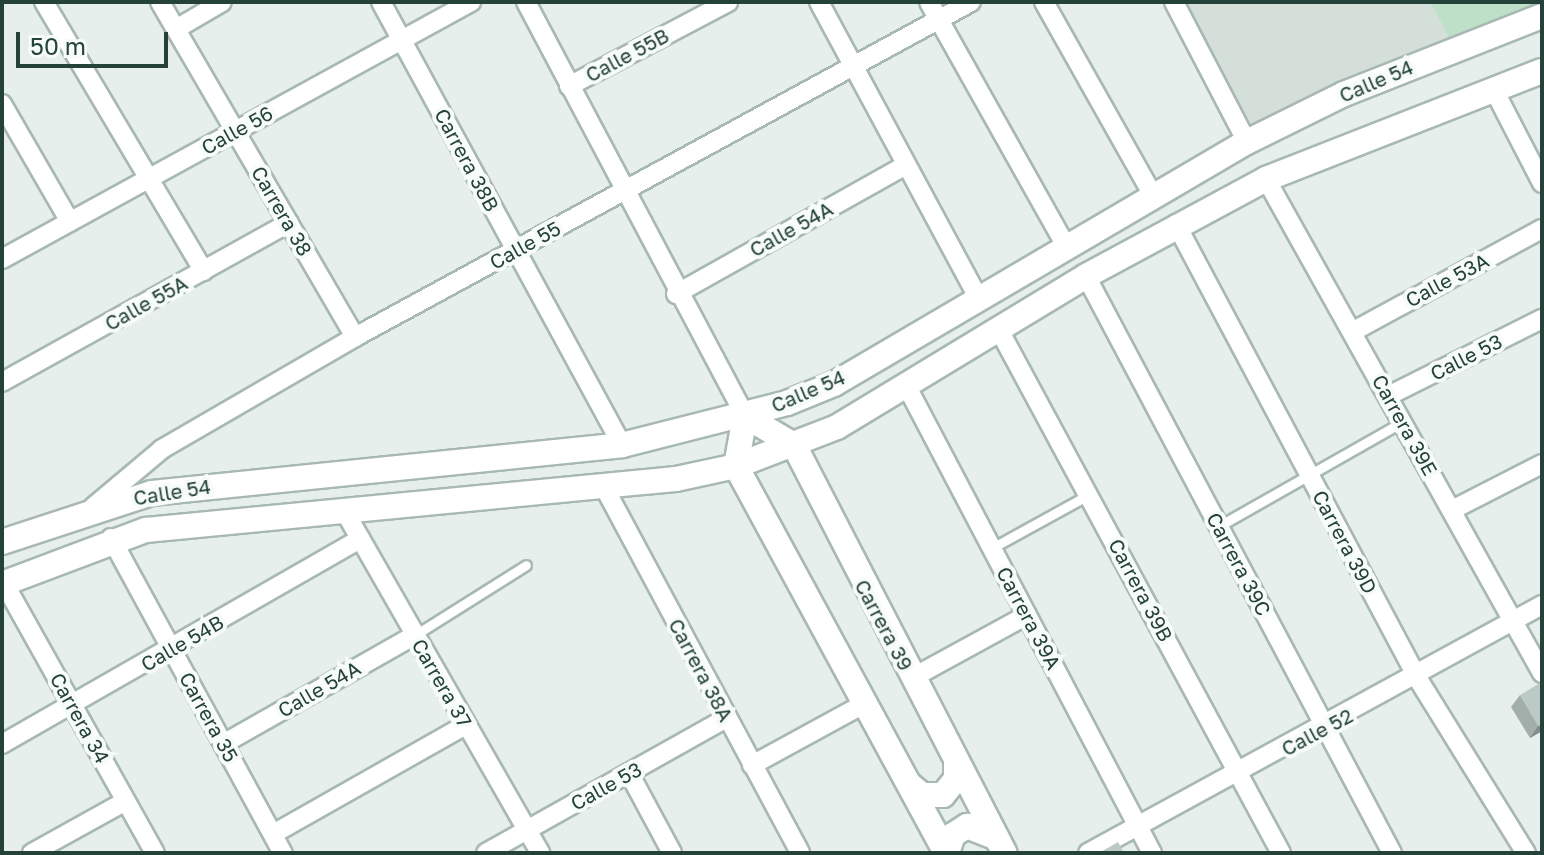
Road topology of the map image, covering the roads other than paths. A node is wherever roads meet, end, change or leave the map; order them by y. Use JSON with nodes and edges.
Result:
{"nodes":[{"id":1,"x":44,"y":2,"type":"edge"},
{"id":2,"x":160,"y":2,"type":"edge"},
{"id":3,"x":222,"y":2,"type":"edge"},
{"id":4,"x":381,"y":2,"type":"edge"},
{"id":5,"x":471,"y":2,"type":"edge"},
{"id":6,"x":526,"y":2,"type":"edge"},
{"id":7,"x":728,"y":2,"type":"edge"},
{"id":8,"x":819,"y":2,"type":"edge"},
{"id":9,"x":929,"y":2,"type":"edge"},
{"id":10,"x":971,"y":2,"type":"edge"},
{"id":11,"x":1044,"y":2,"type":"edge"},
{"id":12,"x":1174,"y":2,"type":"edge"},
{"id":13,"x":1542,"y":16,"type":"edge"},
{"id":14,"x":939,"y":19,"type":"junction"},
{"id":15,"x":176,"y":29,"type":"junction"},
{"id":16,"x":402,"y":40,"type":"junction"},
{"id":17,"x":853,"y":66,"type":"junction"},
{"id":18,"x":1542,"y":71,"type":"edge"},
{"id":19,"x":569,"y":86,"type":"junction"},
{"id":20,"x":1493,"y":88,"type":"junction"},
{"id":21,"x":2,"y":104,"type":"edge"},
{"id":22,"x":236,"y":131,"type":"junction"},
{"id":23,"x":10,"y":138,"type":"edge"},
{"id":24,"x":1247,"y":142,"type":"junction"},
{"id":25,"x":906,"y":165,"type":"junction"},
{"id":26,"x":147,"y":179,"type":"junction"},
{"id":27,"x":1266,"y":179,"type":"junction"},
{"id":28,"x":1542,"y":183,"type":"edge"},
{"id":29,"x":623,"y":191,"type":"junction"},
{"id":30,"x":1154,"y":197,"type":"junction"},
{"id":31,"x":70,"y":222,"type":"junction"},
{"id":32,"x":289,"y":223,"type":"junction"},
{"id":33,"x":1176,"y":224,"type":"junction"},
{"id":34,"x":1542,"y":229,"type":"edge"},
{"id":35,"x":1067,"y":248,"type":"junction"},
{"id":36,"x":516,"y":250,"type":"junction"},
{"id":37,"x":2,"y":259,"type":"edge"},
{"id":38,"x":204,"y":271,"type":"junction"},
{"id":39,"x":1086,"y":276,"type":"junction"},
{"id":40,"x":676,"y":294,"type":"junction"},
{"id":41,"x":979,"y":299,"type":"junction"},
{"id":42,"x":1542,"y":319,"type":"edge"},
{"id":43,"x":998,"y":328,"type":"junction"},
{"id":44,"x":1352,"y":332,"type":"junction"},
{"id":45,"x":355,"y":337,"type":"junction"},
{"id":46,"x":2,"y":382,"type":"edge"},
{"id":47,"x":905,"y":383,"type":"junction"},
{"id":48,"x":1390,"y":395,"type":"junction"},
{"id":49,"x":745,"y":416,"type":"junction"},
{"id":50,"x":1402,"y":422,"type":"junction"},
{"id":51,"x":837,"y":427,"type":"junction"},
{"id":52,"x":622,"y":445,"type":"junction"},
{"id":53,"x":794,"y":445,"type":"junction"},
{"id":54,"x":1542,"y":464,"type":"edge"},
{"id":55,"x":736,"y":466,"type":"junction"},
{"id":56,"x":1310,"y":476,"type":"junction"},
{"id":57,"x":676,"y":479,"type":"junction"},
{"id":58,"x":603,"y":485,"type":"junction"},
{"id":59,"x":1090,"y":494,"type":"junction"},
{"id":60,"x":818,"y":498,"type":"junction"},
{"id":61,"x":93,"y":507,"type":"junction"},
{"id":62,"x":1452,"y":510,"type":"junction"},
{"id":63,"x":761,"y":511,"type":"junction"},
{"id":64,"x":345,"y":512,"type":"junction"},
{"id":65,"x":1219,"y":526,"type":"junction"},
{"id":66,"x":111,"y":538,"type":"junction"},
{"id":67,"x":360,"y":539,"type":"junction"},
{"id":68,"x":2,"y":542,"type":"edge"},
{"id":69,"x":992,"y":548,"type":"junction"},
{"id":70,"x":526,"y":565,"type":"dead end"},
{"id":71,"x":3,"y":584,"type":"edge"},
{"id":72,"x":1542,"y":605,"type":"edge"},
{"id":73,"x":1027,"y":615,"type":"junction"},
{"id":74,"x":1512,"y":621,"type":"junction"},
{"id":75,"x":415,"y":635,"type":"junction"},
{"id":76,"x":172,"y":650,"type":"junction"},
{"id":77,"x":1542,"y":673,"type":"edge"},
{"id":78,"x":912,"y":678,"type":"junction"},
{"id":79,"x":1418,"y":679,"type":"junction"},
{"id":80,"x":864,"y":704,"type":"junction"},
{"id":81,"x":73,"y":705,"type":"junction"},
{"id":82,"x":727,"y":718,"type":"junction"},
{"id":83,"x":466,"y":725,"type":"junction"},
{"id":84,"x":1326,"y":727,"type":"junction"},
{"id":85,"x":2,"y":744,"type":"edge"},
{"id":86,"x":223,"y":744,"type":"junction"},
{"id":87,"x":956,"y":763,"type":"junction"},
{"id":88,"x":752,"y":765,"type":"junction"},
{"id":89,"x":629,"y":773,"type":"junction"},
{"id":90,"x":1239,"y":773,"type":"junction"},
{"id":91,"x":910,"y":785,"type":"junction"},
{"id":92,"x":126,"y":801,"type":"junction"},
{"id":93,"x":1138,"y":826,"type":"junction"},
{"id":94,"x":526,"y":830,"type":"junction"},
{"id":95,"x":273,"y":834,"type":"junction"},
{"id":96,"x":1001,"y":846,"type":"edge"},
{"id":97,"x":32,"y":853,"type":"edge"},
{"id":98,"x":155,"y":853,"type":"edge"},
{"id":99,"x":283,"y":853,"type":"edge"},
{"id":100,"x":486,"y":853,"type":"edge"},
{"id":101,"x":540,"y":853,"type":"edge"},
{"id":102,"x":672,"y":853,"type":"edge"},
{"id":103,"x":800,"y":853,"type":"edge"},
{"id":104,"x":946,"y":853,"type":"edge"},
{"id":105,"x":1088,"y":853,"type":"edge"},
{"id":106,"x":1152,"y":853,"type":"edge"},
{"id":107,"x":1281,"y":853,"type":"edge"},
{"id":108,"x":1392,"y":853,"type":"edge"},
{"id":109,"x":1526,"y":853,"type":"edge"}],
"edges":[{"from":1,"to":26,"type":"street"},
{"from":2,"to":15,"type":"street","name":"Carrera 38"},
{"from":3,"to":15,"type":"street"},
{"from":4,"to":16,"type":"street","name":"Carrera 38B"},
{"from":5,"to":16,"type":"street","name":"Calle 56"},
{"from":6,"to":19,"type":"street"},
{"from":7,"to":19,"type":"street","name":"Calle 55B"},
{"from":8,"to":17,"type":"street"},
{"from":9,"to":14,"type":"street"},
{"from":10,"to":14,"type":"street","name":"Calle 55"},
{"from":11,"to":30,"type":"street"},
{"from":12,"to":24,"type":"street"},
{"from":13,"to":24,"type":"main road","name":"Calle 54"},
{"from":14,"to":17,"type":"street","name":"Calle 55"},
{"from":14,"to":35,"type":"street"},
{"from":15,"to":22,"type":"street","name":"Carrera 38"},
{"from":16,"to":22,"type":"street","name":"Calle 56"},
{"from":16,"to":36,"type":"street","name":"Carrera 38B"},
{"from":17,"to":25,"type":"street"},
{"from":17,"to":29,"type":"street","name":"Calle 55"},
{"from":18,"to":20,"type":"main road","name":"Calle 54"},
{"from":19,"to":29,"type":"street"},
{"from":20,"to":27,"type":"main road","name":"Calle 54"},
{"from":20,"to":28,"type":"street"},
{"from":21,"to":23,"type":"street"},
{"from":22,"to":26,"type":"street","name":"Calle 56"},
{"from":22,"to":32,"type":"street","name":"Carrera 38"},
{"from":23,"to":31,"type":"street"},
{"from":24,"to":30,"type":"main road","name":"Calle 54"},
{"from":25,"to":40,"type":"street","name":"Calle 54A"},
{"from":25,"to":41,"type":"street"},
{"from":26,"to":31,"type":"street","name":"Calle 56"},
{"from":26,"to":38,"type":"street"},
{"from":27,"to":33,"type":"main road","name":"Calle 54"},
{"from":27,"to":44,"type":"street","name":"Carrera 39E"},
{"from":29,"to":36,"type":"street","name":"Calle 55"},
{"from":29,"to":40,"type":"street"},
{"from":30,"to":35,"type":"main road","name":"Calle 54"},
{"from":31,"to":37,"type":"street","name":"Calle 56"},
{"from":32,"to":38,"type":"street","name":"Calle 55A"},
{"from":32,"to":45,"type":"street","name":"Carrera 38"},
{"from":33,"to":39,"type":"main road","name":"Calle 54"},
{"from":33,"to":56,"type":"street","name":"Carrera 39D"},
{"from":34,"to":44,"type":"street","name":"Calle 53A"},
{"from":35,"to":41,"type":"main road","name":"Calle 54"},
{"from":36,"to":45,"type":"street","name":"Calle 55"},
{"from":36,"to":52,"type":"street","name":"Carrera 38B"},
{"from":38,"to":46,"type":"street","name":"Calle 55A"},
{"from":39,"to":43,"type":"main road","name":"Calle 54"},
{"from":39,"to":65,"type":"street","name":"Carrera 39C"},
{"from":40,"to":49,"type":"street"},
{"from":41,"to":49,"type":"main road","name":"Calle 54"},
{"from":42,"to":48,"type":"street","name":"Calle 53"},
{"from":43,"to":47,"type":"main road","name":"Calle 54"},
{"from":43,"to":59,"type":"street","name":"Carrera 39B"},
{"from":44,"to":48,"type":"street","name":"Carrera 39E"},
{"from":45,"to":61,"type":"street","name":"Calle 55"},
{"from":47,"to":51,"type":"main road","name":"Calle 54"},
{"from":47,"to":69,"type":"street","name":"Carrera 39A"},
{"from":48,"to":50,"type":"street","name":"Carrera 39E"},
{"from":49,"to":52,"type":"main road","name":"Calle 54"},
{"from":49,"to":53,"type":"main road"},
{"from":49,"to":55,"type":"main road"},
{"from":50,"to":56,"type":"lane"},
{"from":50,"to":62,"type":"street","name":"Carrera 39E"},
{"from":51,"to":53,"type":"main road","name":"Calle 54"},
{"from":51,"to":60,"type":"main road"},
{"from":52,"to":61,"type":"main road","name":"Calle 54"},
{"from":53,"to":55,"type":"main road","name":"Calle 54"},
{"from":53,"to":60,"type":"main road","name":"Carrera 39"},
{"from":54,"to":62,"type":"street"},
{"from":55,"to":57,"type":"main road","name":"Calle 54"},
{"from":55,"to":63,"type":"main road"},
{"from":56,"to":65,"type":"lane"},
{"from":56,"to":79,"type":"street","name":"Carrera 39D"},
{"from":57,"to":58,"type":"main road","name":"Calle 54"},
{"from":57,"to":63,"type":"main road"},
{"from":58,"to":64,"type":"main road","name":"Calle 54"},
{"from":58,"to":82,"type":"street","name":"Carrera 38A"},
{"from":59,"to":69,"type":"lane"},
{"from":59,"to":90,"type":"street","name":"Carrera 39B"},
{"from":60,"to":78,"type":"main road","name":"Carrera 39"},
{"from":61,"to":68,"type":"main road","name":"Calle 54"},
{"from":62,"to":74,"type":"street","name":"Carrera 39E"},
{"from":63,"to":80,"type":"main road"},
{"from":64,"to":66,"type":"main road","name":"Calle 54"},
{"from":64,"to":67,"type":"street","name":"Carrera 37"},
{"from":65,"to":84,"type":"street","name":"Carrera 39C"},
{"from":66,"to":71,"type":"main road","name":"Calle 54"},
{"from":66,"to":76,"type":"street","name":"Carrera 35"},
{"from":67,"to":75,"type":"street","name":"Carrera 37"},
{"from":67,"to":76,"type":"street","name":"Calle 54B"},
{"from":69,"to":73,"type":"street","name":"Carrera 39A"},
{"from":70,"to":75,"type":"lane"},
{"from":71,"to":81,"type":"street","name":"Carrera 34"},
{"from":72,"to":74,"type":"street","name":"Calle 52"},
{"from":73,"to":78,"type":"street"},
{"from":73,"to":93,"type":"street","name":"Carrera 39A"},
{"from":74,"to":77,"type":"street","name":"Carrera 39E"},
{"from":74,"to":79,"type":"street","name":"Calle 52"},
{"from":75,"to":83,"type":"street","name":"Carrera 37"},
{"from":75,"to":86,"type":"street","name":"Calle 54A"},
{"from":76,"to":81,"type":"street","name":"Calle 54B"},
{"from":76,"to":86,"type":"street","name":"Carrera 35"},
{"from":78,"to":87,"type":"main road","name":"Carrera 39"},
{"from":79,"to":84,"type":"street","name":"Calle 52"},
{"from":79,"to":109,"type":"street","name":"Carrera 39D"},
{"from":80,"to":88,"type":"street"},
{"from":80,"to":91,"type":"main road"},
{"from":81,"to":85,"type":"street","name":"Calle 54B"},
{"from":81,"to":92,"type":"street","name":"Carrera 34"},
{"from":82,"to":88,"type":"street","name":"Carrera 38A"},
{"from":82,"to":89,"type":"street","name":"Calle 53"},
{"from":83,"to":94,"type":"street","name":"Carrera 37"},
{"from":83,"to":95,"type":"street"},
{"from":84,"to":90,"type":"street","name":"Calle 52"},
{"from":84,"to":108,"type":"street","name":"Carrera 39C"},
{"from":86,"to":95,"type":"street","name":"Carrera 35"},
{"from":87,"to":91,"type":"main road"},
{"from":87,"to":96,"type":"main road","name":"Carrera 39"},
{"from":88,"to":103,"type":"street","name":"Carrera 38A"},
{"from":89,"to":94,"type":"street","name":"Calle 53"},
{"from":89,"to":102,"type":"street"},
{"from":90,"to":93,"type":"street","name":"Calle 52"},
{"from":90,"to":107,"type":"street","name":"Carrera 39B"},
{"from":91,"to":104,"type":"main road"},
{"from":92,"to":97,"type":"street"},
{"from":92,"to":98,"type":"street","name":"Carrera 34"},
{"from":93,"to":105,"type":"street","name":"Calle 52"},
{"from":93,"to":106,"type":"street","name":"Carrera 39A"},
{"from":94,"to":100,"type":"street","name":"Calle 53"},
{"from":94,"to":101,"type":"street","name":"Carrera 37"},
{"from":95,"to":99,"type":"street","name":"Carrera 35"},
{"from":96,"to":104,"type":"main road"}]}
